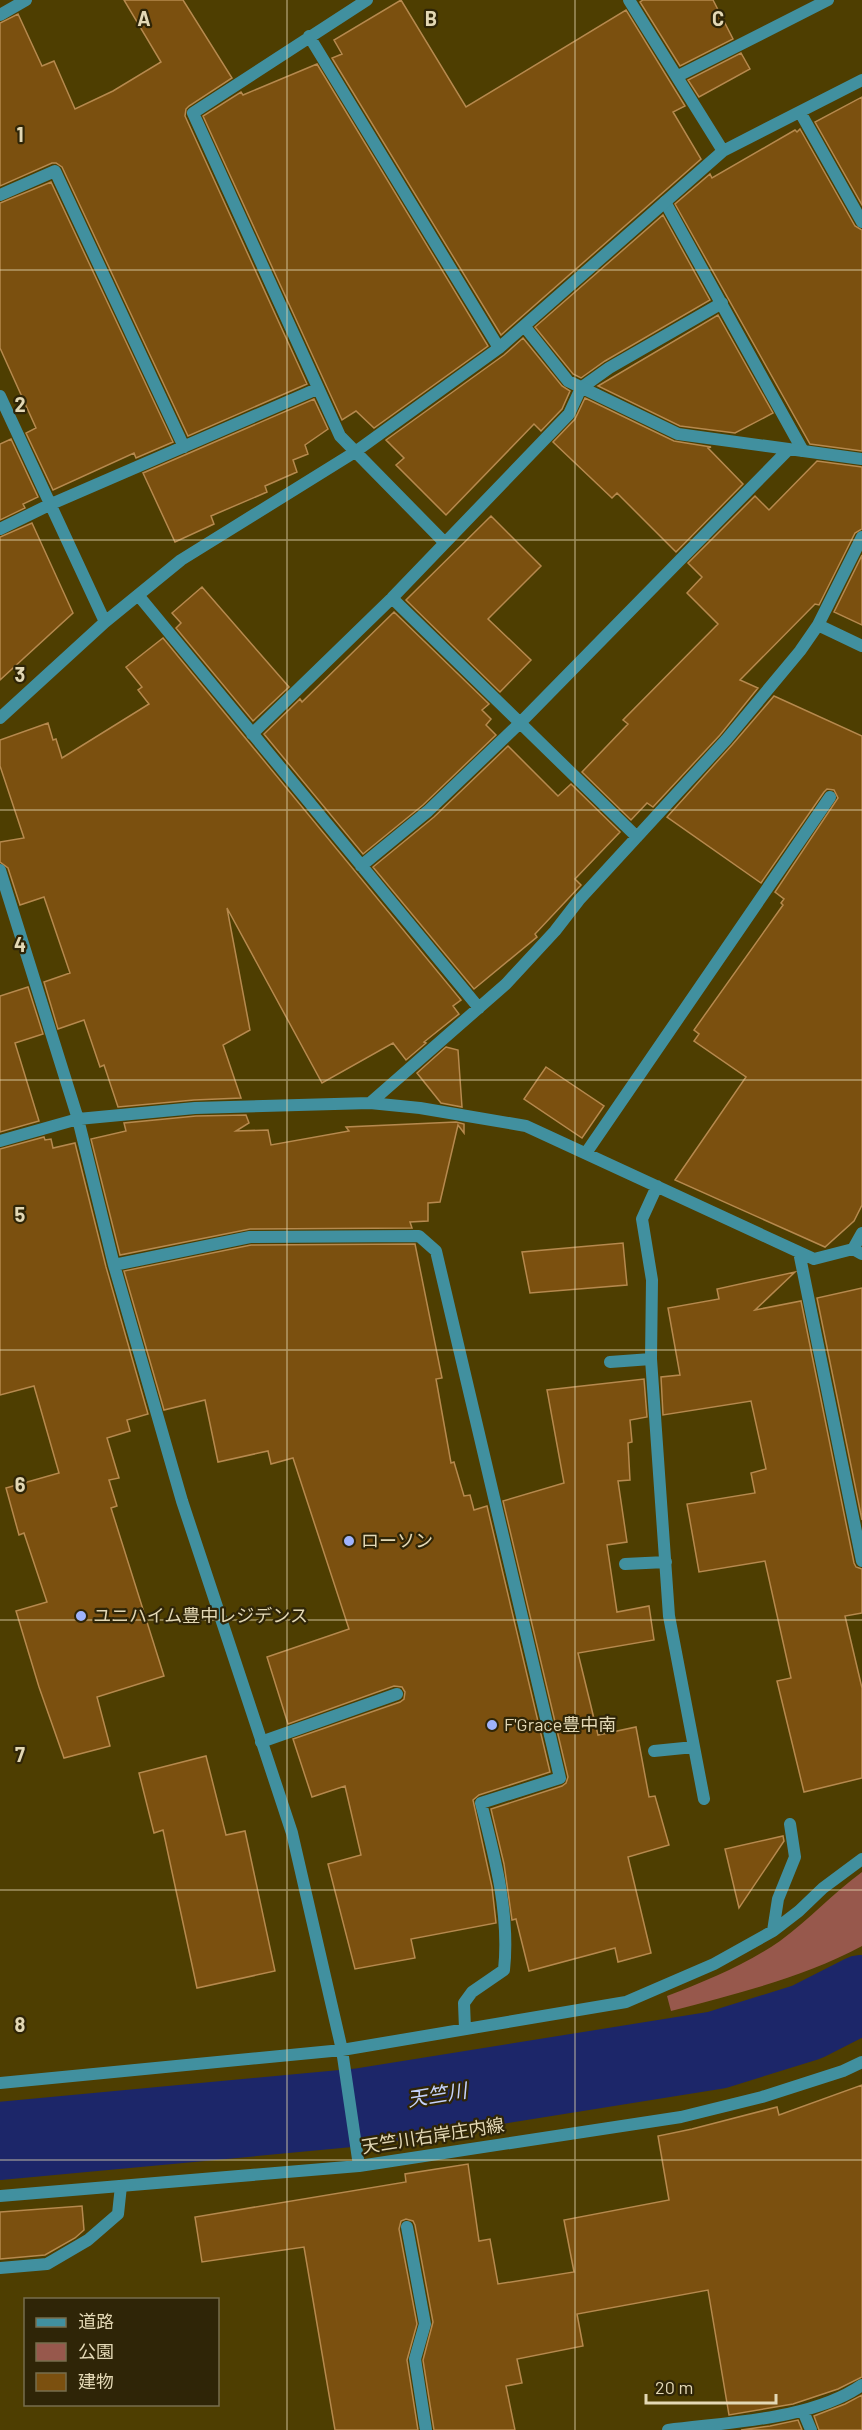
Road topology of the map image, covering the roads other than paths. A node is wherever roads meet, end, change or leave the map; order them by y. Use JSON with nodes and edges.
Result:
{"nodes":[{"id":1,"x":26,"y":0,"type":"edge"},
{"id":2,"x":367,"y":0,"type":"edge"},
{"id":3,"x":629,"y":0,"type":"edge"},
{"id":4,"x":828,"y":0,"type":"edge"},
{"id":5,"x":807,"y":5,"type":"edge"},
{"id":6,"x":0,"y":15,"type":"edge"},
{"id":7,"x":309,"y":36,"type":"junction"},
{"id":8,"x":678,"y":76,"type":"junction"},
{"id":9,"x":862,"y":80,"type":"edge"},
{"id":10,"x":800,"y":112,"type":"junction"},
{"id":11,"x":723,"y":151,"type":"junction"},
{"id":12,"x":0,"y":195,"type":"edge"},
{"id":13,"x":665,"y":202,"type":"junction"},
{"id":14,"x":862,"y":222,"type":"edge"},
{"id":15,"x":722,"y":303,"type":"junction"},
{"id":16,"x":525,"y":327,"type":"junction"},
{"id":17,"x":499,"y":348,"type":"junction"},
{"id":18,"x":581,"y":388,"type":"junction"},
{"id":19,"x":317,"y":390,"type":"junction"},
{"id":20,"x":0,"y":396,"type":"edge"},
{"id":21,"x":184,"y":447,"type":"junction"},
{"id":22,"x":789,"y":449,"type":"junction"},
{"id":23,"x":803,"y":451,"type":"junction"},
{"id":24,"x":355,"y":452,"type":"junction"},
{"id":25,"x":862,"y":459,"type":"edge"},
{"id":26,"x":50,"y":505,"type":"junction"},
{"id":27,"x":0,"y":529,"type":"edge"},
{"id":28,"x":862,"y":537,"type":"edge"},
{"id":29,"x":445,"y":543,"type":"junction"},
{"id":30,"x":138,"y":596,"type":"junction"},
{"id":31,"x":392,"y":598,"type":"junction"},
{"id":32,"x":105,"y":621,"type":"junction"},
{"id":33,"x":818,"y":625,"type":"junction"},
{"id":34,"x":862,"y":646,"type":"edge"},
{"id":35,"x":0,"y":718,"type":"edge"},
{"id":36,"x":521,"y":722,"type":"junction"},
{"id":37,"x":252,"y":734,"type":"junction"},
{"id":38,"x":830,"y":797,"type":"dead end"},
{"id":39,"x":637,"y":837,"type":"junction"},
{"id":40,"x":361,"y":866,"type":"junction"},
{"id":41,"x":0,"y":870,"type":"edge"},
{"id":42,"x":479,"y":1008,"type":"junction"},
{"id":43,"x":370,"y":1103,"type":"junction"},
{"id":44,"x":78,"y":1119,"type":"junction"},
{"id":45,"x":0,"y":1142,"type":"edge"},
{"id":46,"x":586,"y":1153,"type":"junction"},
{"id":47,"x":657,"y":1186,"type":"junction"},
{"id":48,"x":862,"y":1233,"type":"edge"},
{"id":49,"x":857,"y":1251,"type":"edge"},
{"id":50,"x":799,"y":1252,"type":"junction"},
{"id":51,"x":114,"y":1264,"type":"junction"},
{"id":52,"x":651,"y":1359,"type":"junction"},
{"id":53,"x":610,"y":1362,"type":"dead end"},
{"id":54,"x":862,"y":1561,"type":"edge"},
{"id":55,"x":666,"y":1562,"type":"junction"},
{"id":56,"x":626,"y":1564,"type":"dead end"},
{"id":57,"x":397,"y":1695,"type":"dead end"},
{"id":58,"x":261,"y":1742,"type":"junction"},
{"id":59,"x":694,"y":1746,"type":"junction"},
{"id":60,"x":654,"y":1752,"type":"dead end"},
{"id":61,"x":704,"y":1799,"type":"dead end"},
{"id":62,"x":790,"y":1824,"type":"dead end"},
{"id":63,"x":862,"y":1859,"type":"edge"},
{"id":64,"x":774,"y":1931,"type":"junction"},
{"id":65,"x":465,"y":2029,"type":"junction"},
{"id":66,"x":342,"y":2050,"type":"junction"},
{"id":67,"x":862,"y":2062,"type":"edge"},
{"id":68,"x":0,"y":2083,"type":"edge"},
{"id":69,"x":359,"y":2166,"type":"junction"},
{"id":70,"x":122,"y":2186,"type":"junction"},
{"id":71,"x":0,"y":2196,"type":"edge"},
{"id":72,"x":407,"y":2226,"type":"dead end"},
{"id":73,"x":0,"y":2268,"type":"edge"},
{"id":74,"x":862,"y":2385,"type":"edge"},
{"id":75,"x":803,"y":2411,"type":"junction"},
{"id":76,"x":426,"y":2430,"type":"edge"},
{"id":77,"x":668,"y":2430,"type":"edge"},
{"id":78,"x":811,"y":2430,"type":"edge"}],
"edges":[{"from":1,"to":6,"type":"street"},
{"from":2,"to":7,"type":"street"},
{"from":3,"to":8,"type":"street"},
{"from":4,"to":5,"type":"street"},
{"from":5,"to":8,"type":"street"},
{"from":7,"to":17,"type":"street"},
{"from":7,"to":19,"type":"street"},
{"from":8,"to":11,"type":"street"},
{"from":9,"to":10,"type":"street"},
{"from":10,"to":11,"type":"street"},
{"from":10,"to":14,"type":"street"},
{"from":11,"to":13,"type":"street"},
{"from":12,"to":21,"type":"street"},
{"from":13,"to":15,"type":"street"},
{"from":13,"to":16,"type":"street"},
{"from":15,"to":18,"type":"street"},
{"from":15,"to":23,"type":"street"},
{"from":16,"to":17,"type":"street"},
{"from":16,"to":18,"type":"street"},
{"from":17,"to":24,"type":"street"},
{"from":18,"to":22,"type":"street"},
{"from":18,"to":29,"type":"street"},
{"from":19,"to":21,"type":"street"},
{"from":19,"to":24,"type":"street"},
{"from":20,"to":26,"type":"street"},
{"from":21,"to":26,"type":"street"},
{"from":22,"to":23,"type":"street"},
{"from":22,"to":36,"type":"street"},
{"from":23,"to":25,"type":"street"},
{"from":24,"to":29,"type":"street"},
{"from":24,"to":30,"type":"street"},
{"from":26,"to":27,"type":"street"},
{"from":26,"to":32,"type":"street"},
{"from":28,"to":33,"type":"street"},
{"from":29,"to":31,"type":"street"},
{"from":30,"to":32,"type":"street"},
{"from":30,"to":37,"type":"street"},
{"from":31,"to":36,"type":"street"},
{"from":31,"to":37,"type":"street"},
{"from":32,"to":35,"type":"street"},
{"from":33,"to":34,"type":"street"},
{"from":33,"to":39,"type":"street"},
{"from":36,"to":39,"type":"street"},
{"from":36,"to":40,"type":"street"},
{"from":37,"to":40,"type":"street"},
{"from":38,"to":46,"type":"street"},
{"from":39,"to":42,"type":"street"},
{"from":40,"to":42,"type":"street"},
{"from":41,"to":44,"type":"street"},
{"from":42,"to":43,"type":"street"},
{"from":43,"to":44,"type":"street"},
{"from":43,"to":46,"type":"street"},
{"from":44,"to":45,"type":"street"},
{"from":44,"to":51,"type":"street"},
{"from":46,"to":47,"type":"street"},
{"from":47,"to":50,"type":"street"},
{"from":47,"to":52,"type":"street"},
{"from":48,"to":49,"type":"street"},
{"from":49,"to":50,"type":"street"},
{"from":50,"to":54,"type":"street"},
{"from":51,"to":58,"type":"street"},
{"from":51,"to":65,"type":"street"},
{"from":52,"to":53,"type":"street"},
{"from":52,"to":55,"type":"street"},
{"from":55,"to":56,"type":"street"},
{"from":55,"to":59,"type":"street"},
{"from":57,"to":58,"type":"street"},
{"from":58,"to":66,"type":"street"},
{"from":59,"to":60,"type":"street"},
{"from":59,"to":61,"type":"street"},
{"from":62,"to":64,"type":"street"},
{"from":63,"to":64,"type":"street"},
{"from":64,"to":65,"type":"street"},
{"from":65,"to":66,"type":"street"},
{"from":66,"to":68,"type":"street"},
{"from":66,"to":69,"type":"street"},
{"from":67,"to":69,"type":"street","name":"天竺川右岸庄内線"},
{"from":69,"to":70,"type":"street","name":"天竺川右岸庄内線"},
{"from":70,"to":71,"type":"street","name":"天竺川右岸庄内線"},
{"from":70,"to":73,"type":"street"},
{"from":72,"to":76,"type":"street"},
{"from":74,"to":75,"type":"street"},
{"from":75,"to":77,"type":"street"},
{"from":75,"to":78,"type":"street"}]}
